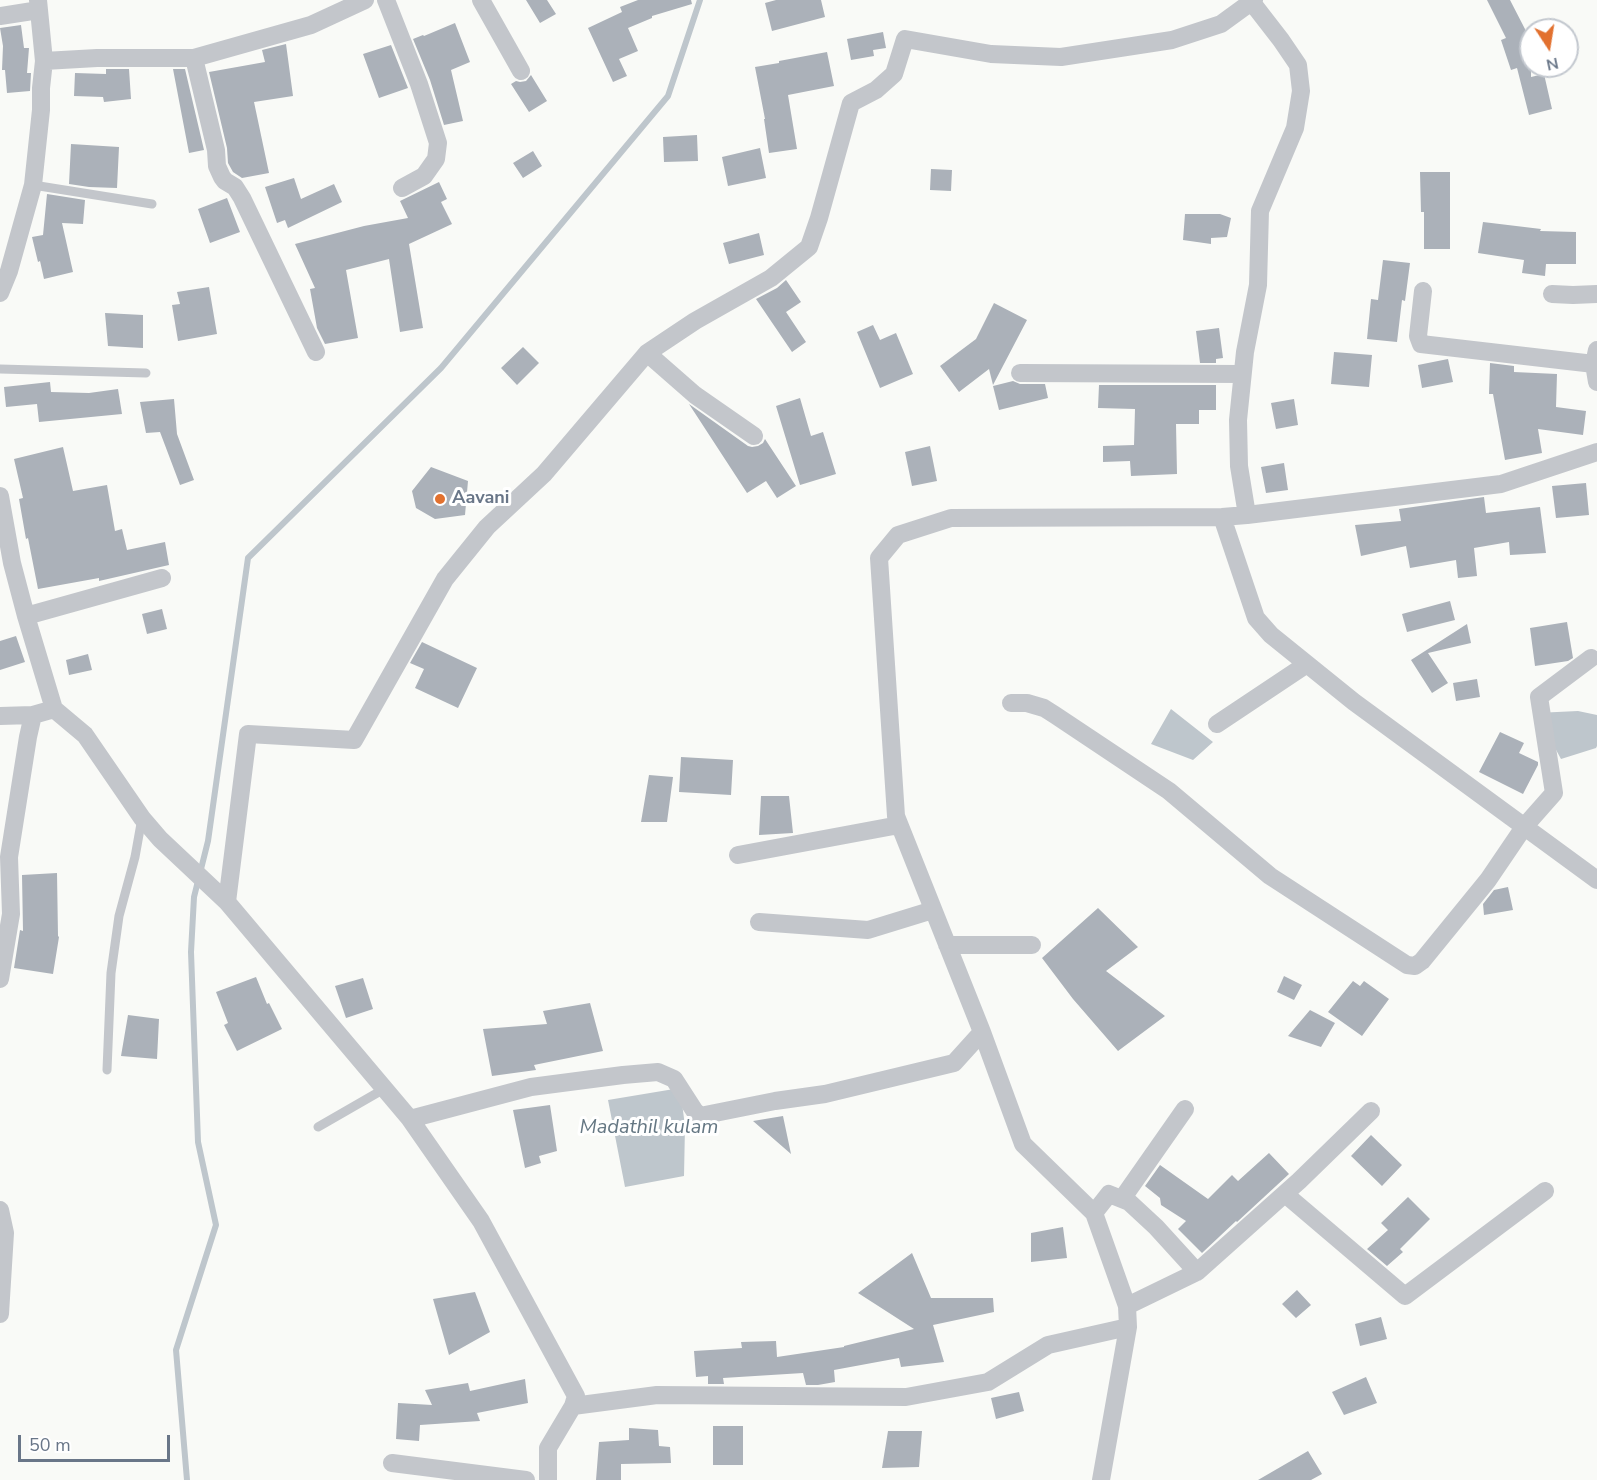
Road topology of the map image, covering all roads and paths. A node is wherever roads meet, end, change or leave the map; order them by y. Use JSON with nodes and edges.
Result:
{"nodes":[{"id":1,"x":365,"y":0,"type":"edge"},
{"id":2,"x":386,"y":0,"type":"edge"},
{"id":3,"x":481,"y":0,"type":"edge"},
{"id":4,"x":1251,"y":1,"type":"edge"},
{"id":5,"x":39,"y":5,"type":"edge"},
{"id":6,"x":0,"y":16,"type":"edge"},
{"id":7,"x":194,"y":58,"type":"junction"},
{"id":8,"x":44,"y":61,"type":"junction"},
{"id":9,"x":521,"y":71,"type":"dead end"},
{"id":10,"x":33,"y":185,"type":"junction"},
{"id":11,"x":402,"y":188,"type":"dead end"},
{"id":12,"x":152,"y":204,"type":"dead end"},
{"id":13,"x":1423,"y":291,"type":"dead end"},
{"id":14,"x":0,"y":293,"type":"edge"},
{"id":15,"x":1552,"y":294,"type":"dead end"},
{"id":16,"x":1597,"y":294,"type":"edge"},
{"id":17,"x":316,"y":352,"type":"dead end"},
{"id":18,"x":647,"y":353,"type":"junction"},
{"id":19,"x":1596,"y":365,"type":"edge"},
{"id":20,"x":0,"y":369,"type":"edge"},
{"id":21,"x":146,"y":373,"type":"dead end"},
{"id":22,"x":1020,"y":373,"type":"dead end"},
{"id":23,"x":1242,"y":374,"type":"junction"},
{"id":24,"x":754,"y":436,"type":"dead end"},
{"id":25,"x":1597,"y":452,"type":"edge"},
{"id":26,"x":0,"y":496,"type":"edge"},
{"id":27,"x":1247,"y":515,"type":"junction"},
{"id":28,"x":1222,"y":517,"type":"junction"},
{"id":29,"x":162,"y":578,"type":"dead end"},
{"id":30,"x":26,"y":615,"type":"junction"},
{"id":31,"x":1591,"y":658,"type":"dead end"},
{"id":32,"x":1306,"y":664,"type":"junction"},
{"id":33,"x":1028,"y":704,"type":"dead end"},
{"id":34,"x":54,"y":709,"type":"junction"},
{"id":35,"x":33,"y":715,"type":"junction"},
{"id":36,"x":0,"y":716,"type":"edge"},
{"id":37,"x":1217,"y":724,"type":"dead end"},
{"id":38,"x":142,"y":818,"type":"junction"},
{"id":39,"x":899,"y":825,"type":"junction"},
{"id":40,"x":1524,"y":827,"type":"junction"},
{"id":41,"x":738,"y":855,"type":"dead end"},
{"id":42,"x":5,"y":866,"type":"edge"},
{"id":43,"x":1597,"y":880,"type":"edge"},
{"id":44,"x":223,"y":898,"type":"junction"},
{"id":45,"x":933,"y":910,"type":"junction"},
{"id":46,"x":759,"y":922,"type":"dead end"},
{"id":47,"x":947,"y":945,"type":"junction"},
{"id":48,"x":1032,"y":945,"type":"dead end"},
{"id":49,"x":0,"y":979,"type":"edge"},
{"id":50,"x":982,"y":1032,"type":"junction"},
{"id":51,"x":107,"y":1070,"type":"dead end"},
{"id":52,"x":384,"y":1089,"type":"junction"},
{"id":53,"x":1185,"y":1109,"type":"dead end"},
{"id":54,"x":1371,"y":1111,"type":"dead end"},
{"id":55,"x":410,"y":1119,"type":"junction"},
{"id":56,"x":318,"y":1127,"type":"dead end"},
{"id":57,"x":1545,"y":1191,"type":"dead end"},
{"id":58,"x":1284,"y":1194,"type":"junction"},
{"id":59,"x":1122,"y":1199,"type":"junction"},
{"id":60,"x":0,"y":1210,"type":"edge"},
{"id":61,"x":1094,"y":1212,"type":"junction"},
{"id":62,"x":1197,"y":1272,"type":"junction"},
{"id":63,"x":1127,"y":1306,"type":"junction"},
{"id":64,"x":0,"y":1314,"type":"edge"},
{"id":65,"x":1128,"y":1327,"type":"junction"},
{"id":66,"x":573,"y":1406,"type":"junction"},
{"id":67,"x":392,"y":1463,"type":"dead end"},
{"id":68,"x":526,"y":1480,"type":"edge"},
{"id":69,"x":548,"y":1480,"type":"edge"},
{"id":70,"x":1101,"y":1480,"type":"edge"}],
"edges":[{"from":1,"to":7,"type":"street"},
{"from":2,"to":11,"type":"street"},
{"from":3,"to":9,"type":"street"},
{"from":4,"to":18,"type":"street"},
{"from":4,"to":23,"type":"street"},
{"from":5,"to":6,"type":"street"},
{"from":5,"to":8,"type":"street"},
{"from":7,"to":8,"type":"street"},
{"from":7,"to":17,"type":"street"},
{"from":8,"to":10,"type":"street"},
{"from":10,"to":12,"type":"lane"},
{"from":10,"to":14,"type":"street"},
{"from":13,"to":19,"type":"street"},
{"from":15,"to":16,"type":"street"},
{"from":18,"to":24,"type":"street"},
{"from":18,"to":44,"type":"street"},
{"from":20,"to":21,"type":"lane"},
{"from":22,"to":23,"type":"street"},
{"from":23,"to":27,"type":"street"},
{"from":25,"to":27,"type":"street"},
{"from":26,"to":30,"type":"street"},
{"from":27,"to":28,"type":"street"},
{"from":28,"to":32,"type":"street"},
{"from":28,"to":39,"type":"street"},
{"from":29,"to":30,"type":"street"},
{"from":30,"to":34,"type":"street"},
{"from":31,"to":40,"type":"street"},
{"from":32,"to":37,"type":"street"},
{"from":32,"to":40,"type":"street"},
{"from":33,"to":40,"type":"street"},
{"from":34,"to":35,"type":"street"},
{"from":34,"to":38,"type":"street"},
{"from":35,"to":36,"type":"street"},
{"from":35,"to":42,"type":"street"},
{"from":38,"to":44,"type":"street"},
{"from":38,"to":51,"type":"lane"},
{"from":39,"to":41,"type":"street"},
{"from":39,"to":45,"type":"street"},
{"from":40,"to":43,"type":"street"},
{"from":42,"to":49,"type":"street"},
{"from":44,"to":52,"type":"street"},
{"from":45,"to":46,"type":"street"},
{"from":45,"to":47,"type":"street"},
{"from":47,"to":48,"type":"street"},
{"from":47,"to":50,"type":"street"},
{"from":50,"to":55,"type":"street"},
{"from":50,"to":61,"type":"street"},
{"from":52,"to":55,"type":"street"},
{"from":52,"to":56,"type":"lane"},
{"from":53,"to":59,"type":"street"},
{"from":54,"to":58,"type":"street"},
{"from":55,"to":66,"type":"street"},
{"from":57,"to":58,"type":"street"},
{"from":58,"to":62,"type":"street"},
{"from":59,"to":61,"type":"street"},
{"from":59,"to":62,"type":"street"},
{"from":60,"to":64,"type":"street"},
{"from":61,"to":63,"type":"street"},
{"from":62,"to":63,"type":"street"},
{"from":63,"to":65,"type":"street"},
{"from":65,"to":66,"type":"street"},
{"from":65,"to":70,"type":"street"},
{"from":66,"to":69,"type":"street"},
{"from":67,"to":68,"type":"street"}]}
